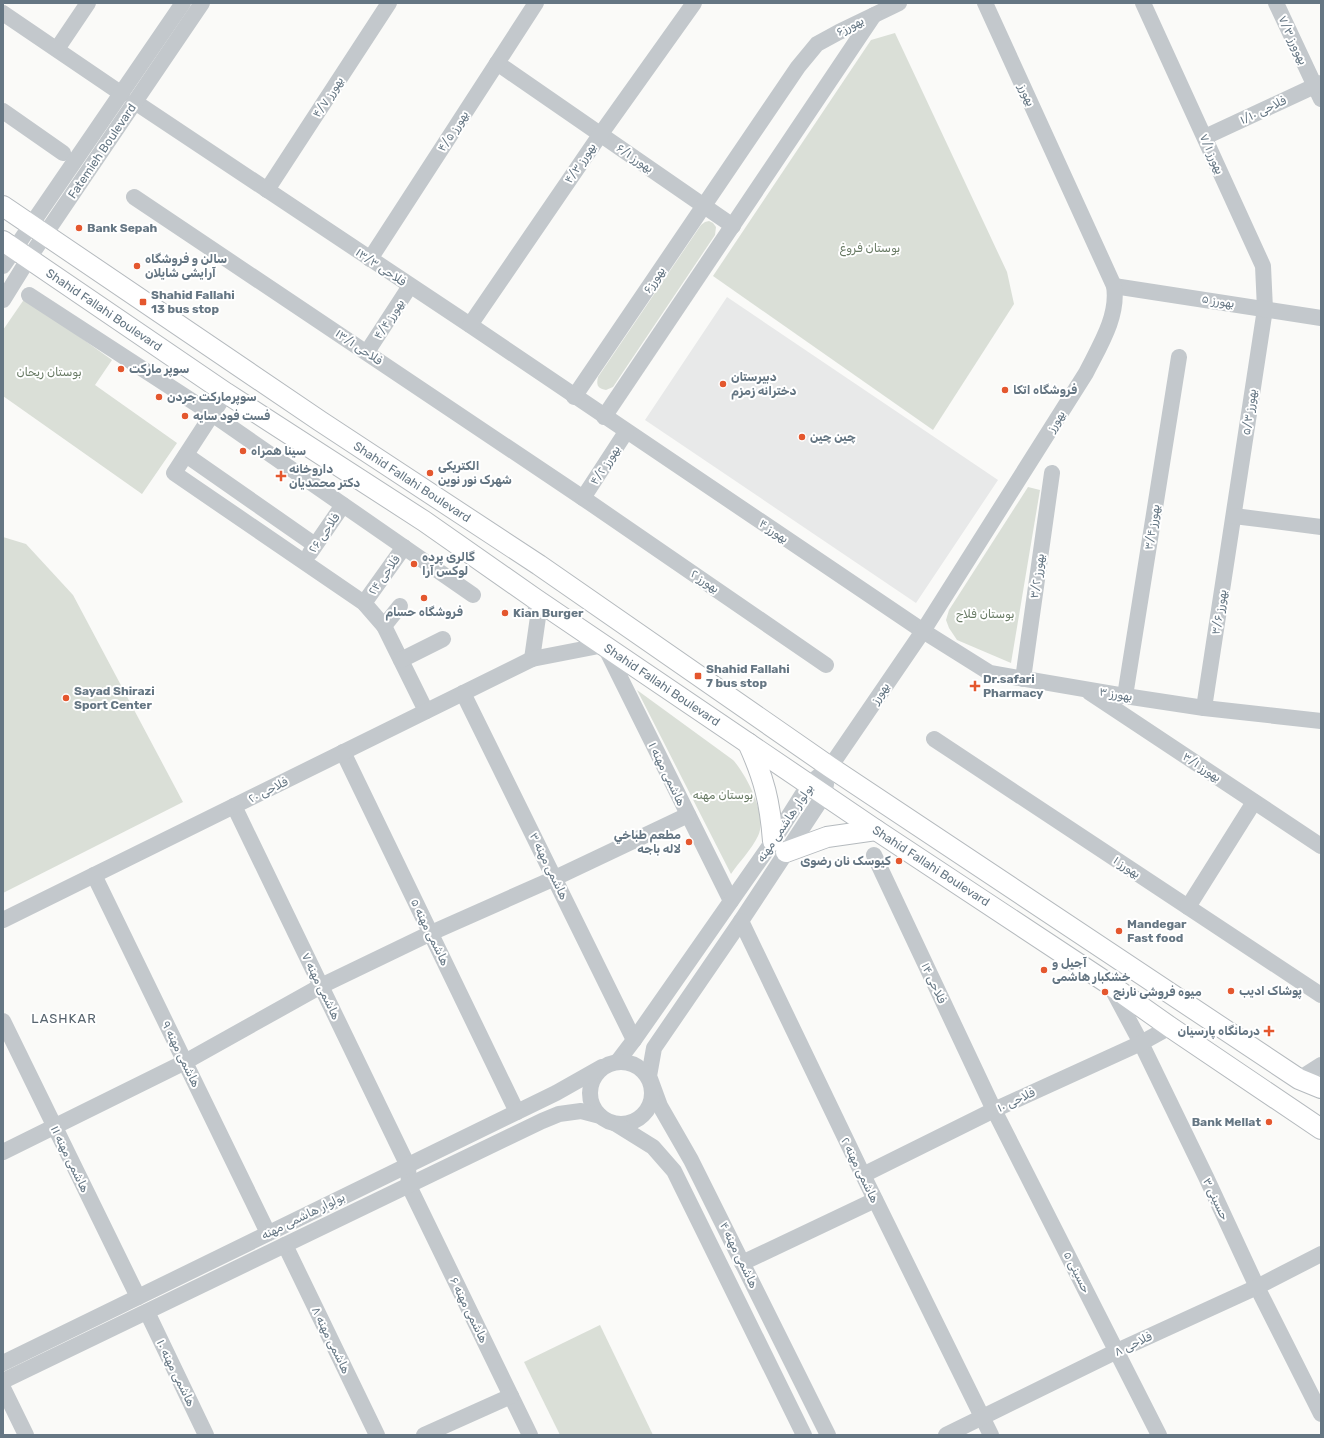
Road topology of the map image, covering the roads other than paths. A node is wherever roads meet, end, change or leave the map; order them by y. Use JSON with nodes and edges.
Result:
{"nodes":[{"id":1,"x":88,"y":3,"type":"edge"},
{"id":2,"x":183,"y":3,"type":"edge"},
{"id":3,"x":202,"y":3,"type":"edge"},
{"id":4,"x":389,"y":3,"type":"edge"},
{"id":5,"x":536,"y":3,"type":"edge"},
{"id":6,"x":694,"y":3,"type":"edge"},
{"id":7,"x":899,"y":3,"type":"edge"},
{"id":8,"x":985,"y":3,"type":"edge"},
{"id":9,"x":1143,"y":3,"type":"edge"},
{"id":10,"x":1276,"y":3,"type":"edge"},
{"id":11,"x":3,"y":13,"type":"edge"},
{"id":12,"x":875,"y":14,"type":"junction"},
{"id":13,"x":57,"y":49,"type":"junction"},
{"id":14,"x":497,"y":63,"type":"junction"},
{"id":15,"x":1319,"y":89,"type":"edge"},
{"id":16,"x":129,"y":98,"type":"junction"},
{"id":17,"x":3,"y":111,"type":"edge"},
{"id":18,"x":600,"y":135,"type":"junction"},
{"id":19,"x":1205,"y":138,"type":"junction"},
{"id":20,"x":63,"y":153,"type":"dead end"},
{"id":21,"x":267,"y":190,"type":"junction"},
{"id":22,"x":134,"y":197,"type":"dead end"},
{"id":23,"x":3,"y":206,"type":"edge"},
{"id":24,"x":705,"y":206,"type":"junction"},
{"id":25,"x":733,"y":226,"type":"junction"},
{"id":26,"x":38,"y":230,"type":"junction"},
{"id":27,"x":15,"y":250,"type":"edge"},
{"id":28,"x":370,"y":259,"type":"junction"},
{"id":29,"x":3,"y":266,"type":"edge"},
{"id":30,"x":410,"y":286,"type":"junction"},
{"id":31,"x":1114,"y":286,"type":"junction"},
{"id":32,"x":29,"y":294,"type":"dead end"},
{"id":33,"x":3,"y":300,"type":"edge"},
{"id":34,"x":1265,"y":308,"type":"junction"},
{"id":35,"x":1321,"y":318,"type":"edge"},
{"id":36,"x":470,"y":325,"type":"junction"},
{"id":37,"x":367,"y":352,"type":"junction"},
{"id":38,"x":1179,"y":357,"type":"dead end"},
{"id":39,"x":226,"y":393,"type":"junction"},
{"id":40,"x":574,"y":397,"type":"junction"},
{"id":41,"x":212,"y":414,"type":"junction"},
{"id":42,"x":604,"y":416,"type":"junction"},
{"id":43,"x":626,"y":432,"type":"junction"},
{"id":44,"x":186,"y":455,"type":"junction"},
{"id":45,"x":1052,"y":473,"type":"dead end"},
{"id":46,"x":583,"y":498,"type":"junction"},
{"id":47,"x":343,"y":505,"type":"junction"},
{"id":48,"x":1234,"y":516,"type":"junction"},
{"id":49,"x":1321,"y":527,"type":"edge"},
{"id":50,"x":315,"y":545,"type":"junction"},
{"id":51,"x":404,"y":547,"type":"junction"},
{"id":52,"x":304,"y":561,"type":"junction"},
{"id":53,"x":473,"y":595,"type":"dead end"},
{"id":54,"x":534,"y":598,"type":"junction"},
{"id":55,"x":364,"y":603,"type":"junction"},
{"id":56,"x":400,"y":606,"type":"dead end"},
{"id":57,"x":384,"y":626,"type":"junction"},
{"id":58,"x":923,"y":631,"type":"junction"},
{"id":59,"x":443,"y":639,"type":"dead end"},
{"id":60,"x":604,"y":645,"type":"junction"},
{"id":61,"x":532,"y":659,"type":"junction"},
{"id":62,"x":401,"y":660,"type":"junction"},
{"id":63,"x":826,"y":665,"type":"dead end"},
{"id":64,"x":1023,"y":679,"type":"junction"},
{"id":65,"x":1083,"y":689,"type":"junction"},
{"id":66,"x":464,"y":693,"type":"junction"},
{"id":67,"x":1125,"y":696,"type":"junction"},
{"id":68,"x":1204,"y":708,"type":"junction"},
{"id":69,"x":426,"y":711,"type":"junction"},
{"id":70,"x":1321,"y":721,"type":"edge"},
{"id":71,"x":934,"y":739,"type":"dead end"},
{"id":72,"x":748,"y":743,"type":"junction"},
{"id":73,"x":343,"y":752,"type":"junction"},
{"id":74,"x":830,"y":767,"type":"junction"},
{"id":75,"x":816,"y":789,"type":"junction"},
{"id":76,"x":1254,"y":802,"type":"junction"},
{"id":77,"x":234,"y":806,"type":"junction"},
{"id":78,"x":688,"y":815,"type":"junction"},
{"id":79,"x":876,"y":830,"type":"junction"},
{"id":80,"x":779,"y":846,"type":"junction"},
{"id":81,"x":1321,"y":846,"type":"edge"},
{"id":82,"x":874,"y":855,"type":"dead end"},
{"id":83,"x":94,"y":875,"type":"junction"},
{"id":84,"x":555,"y":878,"type":"junction"},
{"id":85,"x":731,"y":902,"type":"junction"},
{"id":86,"x":1188,"y":907,"type":"junction"},
{"id":87,"x":3,"y":920,"type":"edge"},
{"id":88,"x":741,"y":921,"type":"junction"},
{"id":89,"x":431,"y":933,"type":"junction"},
{"id":90,"x":1109,"y":984,"type":"junction"},
{"id":91,"x":321,"y":986,"type":"junction"},
{"id":92,"x":1321,"y":995,"type":"edge"},
{"id":93,"x":3,"y":1021,"type":"edge"},
{"id":94,"x":1170,"y":1027,"type":"junction"},
{"id":95,"x":634,"y":1040,"type":"junction"},
{"id":96,"x":1141,"y":1043,"type":"junction"},
{"id":97,"x":618,"y":1061,"type":"junction"},
{"id":98,"x":185,"y":1062,"type":"junction"},
{"id":99,"x":1321,"y":1064,"type":"edge"},
{"id":100,"x":602,"y":1067,"type":"junction"},
{"id":101,"x":649,"y":1076,"type":"junction"},
{"id":102,"x":1299,"y":1079,"type":"junction"},
{"id":103,"x":1321,"y":1088,"type":"edge"},
{"id":104,"x":994,"y":1110,"type":"junction"},
{"id":105,"x":517,"y":1112,"type":"junction"},
{"id":106,"x":600,"y":1116,"type":"junction"},
{"id":107,"x":616,"y":1124,"type":"junction"},
{"id":108,"x":55,"y":1127,"type":"junction"},
{"id":109,"x":1321,"y":1128,"type":"edge"},
{"id":110,"x":3,"y":1152,"type":"edge"},
{"id":111,"x":408,"y":1166,"type":"junction"},
{"id":112,"x":862,"y":1175,"type":"junction"},
{"id":113,"x":409,"y":1186,"type":"junction"},
{"id":114,"x":875,"y":1200,"type":"junction"},
{"id":115,"x":268,"y":1233,"type":"junction"},
{"id":116,"x":284,"y":1245,"type":"junction"},
{"id":117,"x":1321,"y":1254,"type":"edge"},
{"id":118,"x":742,"y":1262,"type":"junction"},
{"id":119,"x":1256,"y":1287,"type":"junction"},
{"id":120,"x":138,"y":1297,"type":"junction"},
{"id":121,"x":147,"y":1312,"type":"junction"},
{"id":122,"x":1117,"y":1351,"type":"junction"},
{"id":123,"x":3,"y":1363,"type":"edge"},
{"id":124,"x":3,"y":1381,"type":"edge"},
{"id":125,"x":3,"y":1388,"type":"edge"},
{"id":126,"x":511,"y":1396,"type":"junction"},
{"id":127,"x":1321,"y":1414,"type":"edge"},
{"id":128,"x":982,"y":1418,"type":"junction"},
{"id":129,"x":26,"y":1435,"type":"edge"},
{"id":130,"x":206,"y":1435,"type":"edge"},
{"id":131,"x":377,"y":1435,"type":"edge"},
{"id":132,"x":424,"y":1435,"type":"edge"},
{"id":133,"x":530,"y":1435,"type":"edge"},
{"id":134,"x":804,"y":1435,"type":"edge"},
{"id":135,"x":828,"y":1435,"type":"edge"},
{"id":136,"x":946,"y":1435,"type":"edge"},
{"id":137,"x":991,"y":1435,"type":"edge"},
{"id":138,"x":1159,"y":1435,"type":"edge"}],
"edges":[{"from":1,"to":13,"type":"street"},
{"from":2,"to":16,"type":"street","name":"Fatemieh Boulevard"},
{"from":3,"to":16,"type":"street","name":"Fatemieh Boulevard"},
{"from":4,"to":21,"type":"street","name":"بهورز ۴/۷"},
{"from":5,"to":14,"type":"street","name":"بهورز ۴/۵"},
{"from":6,"to":18,"type":"street","name":"بهورز ۴/۳"},
{"from":7,"to":12,"type":"street"},
{"from":8,"to":31,"type":"street","name":"بهورز"},
{"from":9,"to":19,"type":"street","name":"بهورز ۷/۱"},
{"from":10,"to":15,"type":"street","name":"بهوورز ۷/۳"},
{"from":11,"to":13,"type":"street","name":"فلاحی ۱۳/۳"},
{"from":12,"to":24,"type":"street","name":"بهورز۶"},
{"from":12,"to":25,"type":"street","name":"بهورز۶"},
{"from":13,"to":16,"type":"street","name":"فلاحی ۱۳/۳"},
{"from":14,"to":18,"type":"street","name":"بهورز ۶/۱"},
{"from":14,"to":28,"type":"street","name":"بهورز ۴/۵"},
{"from":15,"to":19,"type":"street","name":"فلاحی ۱/۱۰"},
{"from":16,"to":21,"type":"street","name":"فلاحی ۱۳/۳"},
{"from":16,"to":26,"type":"street","name":"Fatemieh Boulevard"},
{"from":17,"to":20,"type":"street"},
{"from":18,"to":24,"type":"street","name":"بهورز ۶/۱"},
{"from":18,"to":36,"type":"street","name":"بهورز ۴/۳"},
{"from":19,"to":34,"type":"street","name":"بهورز ۷/۱"},
{"from":21,"to":28,"type":"street","name":"فلاحی ۱۳/۳"},
{"from":22,"to":37,"type":"street","name":"فلاحی ۱۳/۱"},
{"from":23,"to":26,"type":"main road","name":"Shahid Fallahi Boulevard"},
{"from":24,"to":25,"type":"street","name":"بهورز ۶/۱"},
{"from":24,"to":40,"type":"street","name":"بهورز۶"},
{"from":25,"to":42,"type":"street","name":"بهورز۶"},
{"from":26,"to":27,"type":"street","name":"Fatemieh Boulevard"},
{"from":26,"to":74,"type":"main road","name":"Shahid Fallahi Boulevard"},
{"from":27,"to":29,"type":"street","name":"Fatemieh Boulevard"},
{"from":27,"to":33,"type":"street","name":"Fatemieh Boulevard"},
{"from":27,"to":39,"type":"main road","name":"Shahid Fallahi Boulevard"},
{"from":28,"to":30,"type":"street","name":"فلاحی ۱۳/۳"},
{"from":30,"to":36,"type":"street","name":"فلاحی ۱۳/۳"},
{"from":30,"to":37,"type":"street","name":"بهورز ۴/۴"},
{"from":31,"to":34,"type":"street","name":"بهورز ۵"},
{"from":31,"to":58,"type":"street","name":"بهورز"},
{"from":32,"to":41,"type":"street"},
{"from":34,"to":35,"type":"street","name":"بهورز ۵"},
{"from":34,"to":48,"type":"street","name":"بهورز ۵/۳"},
{"from":36,"to":40,"type":"street","name":"فلاحی ۱۳/۳"},
{"from":37,"to":46,"type":"street","name":"فلاحی ۱۳/۱"},
{"from":38,"to":67,"type":"street","name":"بهورز ۳/۴"},
{"from":39,"to":41,"type":"street"},
{"from":39,"to":54,"type":"main road","name":"Shahid Fallahi Boulevard"},
{"from":40,"to":42,"type":"street","name":"فلاحی ۱۳/۳"},
{"from":41,"to":44,"type":"street"},
{"from":41,"to":47,"type":"street"},
{"from":42,"to":43,"type":"street","name":"فلاحی ۱۳/۳"},
{"from":43,"to":46,"type":"street","name":"بهورز ۴/۲"},
{"from":43,"to":58,"type":"street","name":"بهورز ۴"},
{"from":44,"to":50,"type":"street"},
{"from":44,"to":52,"type":"street"},
{"from":45,"to":64,"type":"street","name":"بهورز ۳/۲"},
{"from":46,"to":63,"type":"street","name":"بهورز ۲"},
{"from":47,"to":50,"type":"street","name":"فلاحی ۲۶"},
{"from":47,"to":51,"type":"street"},
{"from":48,"to":49,"type":"street"},
{"from":48,"to":68,"type":"street","name":"بهورز ۳/۶"},
{"from":50,"to":52,"type":"street","name":"فلاحی ۲۶"},
{"from":51,"to":53,"type":"street"},
{"from":51,"to":55,"type":"street","name":"فلاحی ۲۴"},
{"from":52,"to":55,"type":"street"},
{"from":54,"to":60,"type":"main road","name":"Shahid Fallahi Boulevard"},
{"from":54,"to":61,"type":"street"},
{"from":55,"to":57,"type":"street"},
{"from":56,"to":57,"type":"street"},
{"from":57,"to":62,"type":"street"},
{"from":58,"to":64,"type":"street","name":"بهورز ۳"},
{"from":58,"to":74,"type":"street","name":"بهورز"},
{"from":59,"to":62,"type":"street"},
{"from":60,"to":61,"type":"street","name":"فلاحی ۲۰"},
{"from":60,"to":72,"type":"main road","name":"Shahid Fallahi Boulevard"},
{"from":60,"to":78,"type":"street","name":"هاشمی مهنه ۱"},
{"from":61,"to":66,"type":"street","name":"فلاحی ۲۰"},
{"from":62,"to":69,"type":"street"},
{"from":64,"to":65,"type":"street","name":"بهورز ۳"},
{"from":65,"to":67,"type":"street","name":"بهورز ۳"},
{"from":65,"to":76,"type":"street","name":"بهورز ۳/۱"},
{"from":66,"to":69,"type":"street","name":"فلاحی ۲۰"},
{"from":66,"to":84,"type":"street","name":"هاشمی مهنه ۳"},
{"from":67,"to":68,"type":"street","name":"بهورز ۳"},
{"from":68,"to":70,"type":"street","name":"بهورز ۳"},
{"from":69,"to":73,"type":"street","name":"فلاحی ۲۰"},
{"from":71,"to":86,"type":"street","name":"بهورز ۱"},
{"from":72,"to":75,"type":"main road","name":"Shahid Fallahi Boulevard"},
{"from":72,"to":80,"type":"main road"},
{"from":73,"to":77,"type":"street","name":"فلاحی ۲۰"},
{"from":73,"to":89,"type":"street","name":"هاشمی مهنه ۵"},
{"from":74,"to":75,"type":"street","name":"بولوار هاشمی مهنه"},
{"from":74,"to":102,"type":"main road","name":"Shahid Fallahi Boulevard"},
{"from":75,"to":79,"type":"main road","name":"Shahid Fallahi Boulevard"},
{"from":75,"to":80,"type":"street","name":"بولوار هاشمی مهنه"},
{"from":76,"to":81,"type":"street","name":"بهورز ۳/۱"},
{"from":76,"to":86,"type":"street"},
{"from":77,"to":83,"type":"street","name":"فلاحی ۲۰"},
{"from":77,"to":91,"type":"street","name":"هاشمی مهنه ۷"},
{"from":78,"to":84,"type":"street"},
{"from":78,"to":85,"type":"street","name":"هاشمی مهنه ۱"},
{"from":79,"to":80,"type":"main road"},
{"from":79,"to":90,"type":"main road","name":"Shahid Fallahi Boulevard"},
{"from":80,"to":85,"type":"street","name":"بولوار هاشمی مهنه"},
{"from":80,"to":88,"type":"street","name":"بولوار هاشمی مهنه"},
{"from":82,"to":104,"type":"street","name":"فلاحی ۱۴"},
{"from":83,"to":87,"type":"street","name":"فلاحی ۲۰"},
{"from":83,"to":98,"type":"street","name":"هاشمی مهنه ۹"},
{"from":84,"to":89,"type":"street"},
{"from":84,"to":95,"type":"street","name":"هاشمی مهنه ۳"},
{"from":85,"to":95,"type":"street","name":"بولوار هاشمی مهنه"},
{"from":86,"to":92,"type":"street","name":"بهورز ۱"},
{"from":88,"to":101,"type":"street","name":"بولوار هاشمی مهنه"},
{"from":88,"to":112,"type":"street","name":"هاشمی مهنه ۲"},
{"from":89,"to":91,"type":"street"},
{"from":89,"to":105,"type":"street","name":"هاشمی مهنه ۵"},
{"from":90,"to":94,"type":"main road","name":"Shahid Fallahi Boulevard"},
{"from":90,"to":96,"type":"street","name":"حسینی ۳"},
{"from":91,"to":98,"type":"street"},
{"from":91,"to":111,"type":"street","name":"هاشمی مهنه ۷"},
{"from":93,"to":108,"type":"street","name":"هاشمی مهنه ۱۱"},
{"from":94,"to":96,"type":"street","name":"فلاحی ۱۰"},
{"from":94,"to":109,"type":"main road","name":"Shahid Fallahi Boulevard"},
{"from":95,"to":97,"type":"street","name":"بولوار هاشمی مهنه"},
{"from":96,"to":104,"type":"street","name":"فلاحی ۱۰"},
{"from":96,"to":119,"type":"street","name":"حسینی ۳"},
{"from":97,"to":100,"type":"street"},
{"from":97,"to":101,"type":"street"},
{"from":98,"to":108,"type":"street"},
{"from":98,"to":115,"type":"street","name":"هاشمی مهنه ۹"},
{"from":99,"to":102,"type":"street"},
{"from":100,"to":105,"type":"street","name":"بولوار هاشمی مهنه"},
{"from":100,"to":106,"type":"street"},
{"from":101,"to":107,"type":"street"},
{"from":101,"to":118,"type":"street","name":"هاشمی مهنه ۴"},
{"from":102,"to":103,"type":"main road","name":"Shahid Fallahi Boulevard"},
{"from":104,"to":112,"type":"street","name":"فلاحی ۱۰"},
{"from":104,"to":122,"type":"street","name":"حسینی ۵"},
{"from":105,"to":111,"type":"street","name":"بولوار هاشمی مهنه"},
{"from":106,"to":107,"type":"street"},
{"from":106,"to":113,"type":"street","name":"بولوار هاشمی مهنه"},
{"from":107,"to":134,"type":"street","name":"هاشمی مهنه ۴"},
{"from":108,"to":110,"type":"street"},
{"from":108,"to":120,"type":"street","name":"هاشمی مهنه ۱۱"},
{"from":111,"to":113,"type":"street"},
{"from":111,"to":115,"type":"street","name":"بولوار هاشمی مهنه"},
{"from":112,"to":114,"type":"street","name":"هاشمی مهنه ۲"},
{"from":113,"to":116,"type":"street","name":"بولوار هاشمی مهنه"},
{"from":113,"to":126,"type":"street","name":"هاشمی مهنه ۶"},
{"from":114,"to":118,"type":"street"},
{"from":114,"to":128,"type":"street","name":"هاشمی مهنه ۲"},
{"from":115,"to":120,"type":"street","name":"بولوار هاشمی مهنه"},
{"from":116,"to":121,"type":"street","name":"بولوار هاشمی مهنه"},
{"from":116,"to":131,"type":"street","name":"هاشمی مهنه ۸"},
{"from":117,"to":119,"type":"street","name":"فلاحی ۸"},
{"from":118,"to":135,"type":"street","name":"هاشمی مهنه ۴"},
{"from":119,"to":122,"type":"street","name":"فلاحی ۸"},
{"from":119,"to":127,"type":"street","name":"حسینی ۳"},
{"from":120,"to":123,"type":"street","name":"بولوار هاشمی مهنه"},
{"from":121,"to":124,"type":"street","name":"بولوار هاشمی مهنه"},
{"from":121,"to":130,"type":"street","name":"هاشمی مهنه ۱۰"},
{"from":122,"to":128,"type":"street","name":"فلاحی ۸"},
{"from":122,"to":138,"type":"street","name":"حسینی ۵"},
{"from":125,"to":129,"type":"street"},
{"from":126,"to":132,"type":"street"},
{"from":126,"to":133,"type":"street","name":"هاشمی مهنه ۶"},
{"from":128,"to":136,"type":"street","name":"فلاحی ۸"},
{"from":128,"to":137,"type":"street","name":"هاشمی مهنه ۲"}]}
